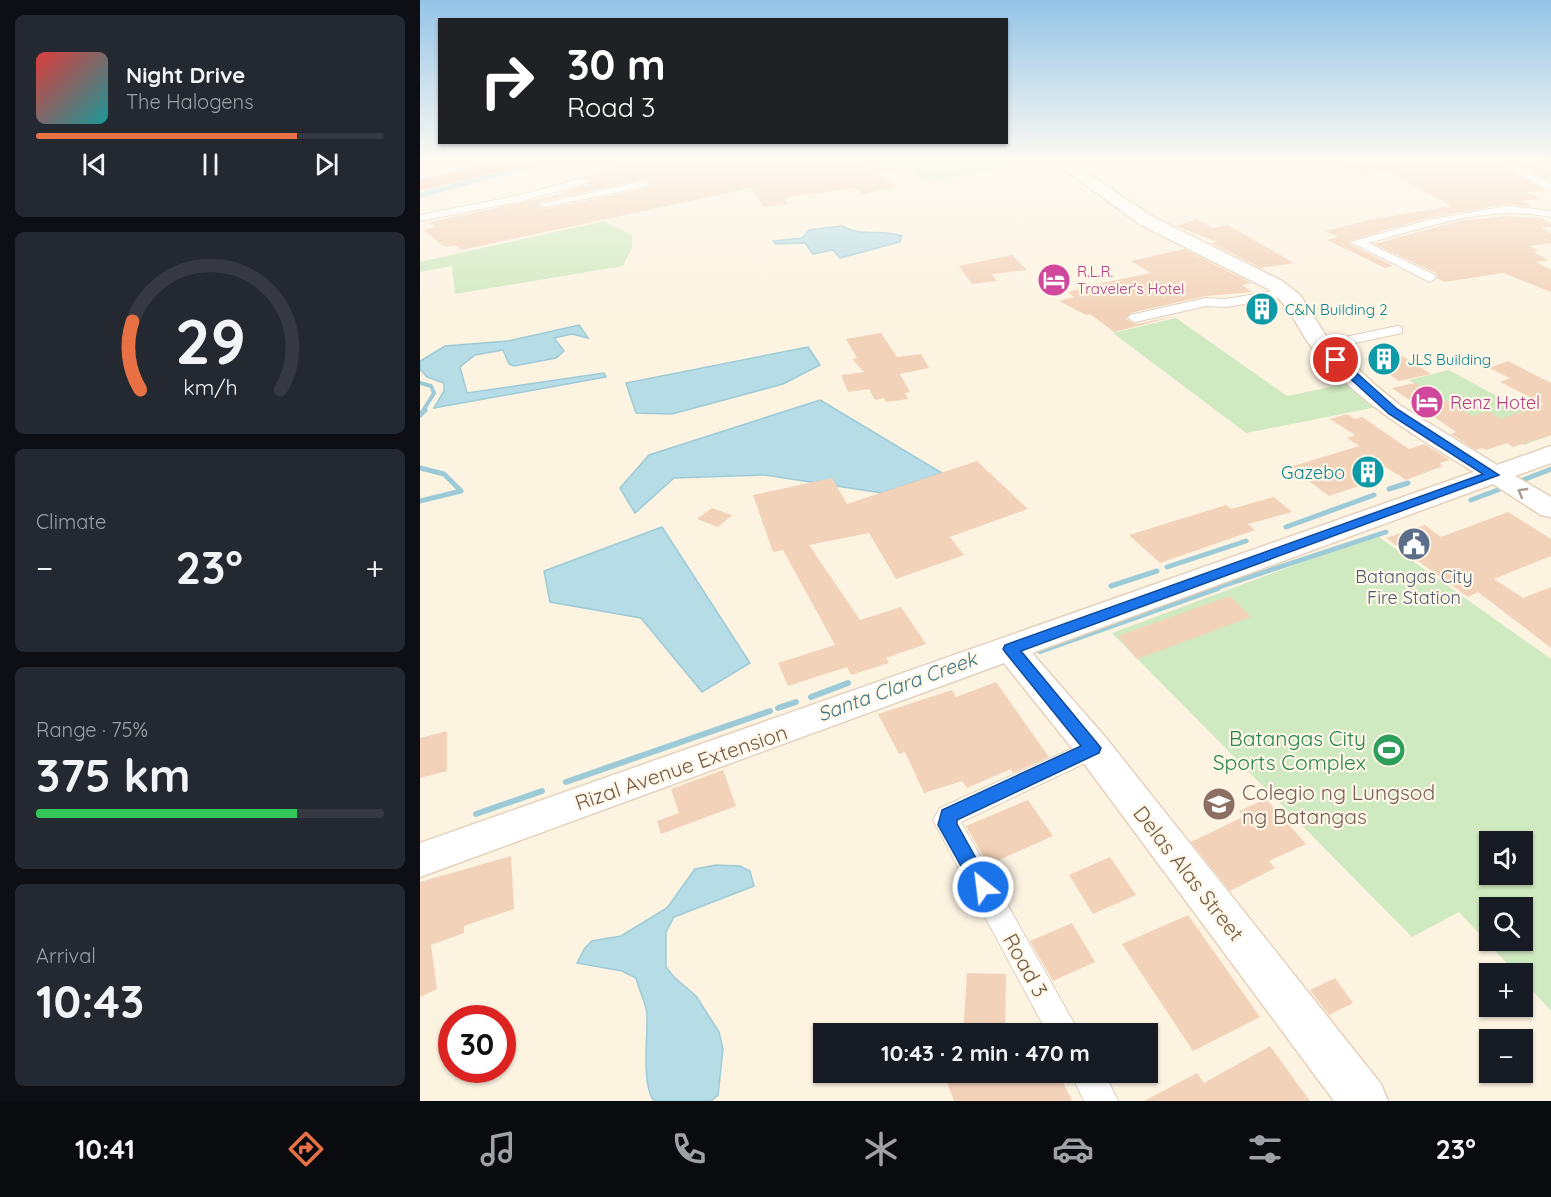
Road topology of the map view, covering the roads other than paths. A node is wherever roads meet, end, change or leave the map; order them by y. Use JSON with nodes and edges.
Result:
{"nodes":[{"id":1,"x":449,"y":212,"type":"edge"},
{"id":2,"x":1135,"y":212,"type":"edge"},
{"id":3,"x":1485,"y":212,"type":"edge"},
{"id":4,"x":420,"y":218,"type":"edge"},
{"id":5,"x":1430,"y":278,"type":"dead end"},
{"id":6,"x":1279,"y":288,"type":"junction"},
{"id":7,"x":1226,"y":297,"type":"dead end"},
{"id":8,"x":1135,"y":318,"type":"dead end"},
{"id":9,"x":1397,"y":330,"type":"dead end"},
{"id":10,"x":1322,"y":346,"type":"junction"},
{"id":11,"x":1551,"y":454,"type":"edge"},
{"id":12,"x":1493,"y":475,"type":"junction"},
{"id":13,"x":1551,"y":509,"type":"edge"},
{"id":14,"x":1010,"y":649,"type":"junction"},
{"id":15,"x":1093,"y":748,"type":"junction"},
{"id":16,"x":420,"y":860,"type":"edge"},
{"id":17,"x":1059,"y":1023,"type":"edge"},
{"id":18,"x":1092,"y":1083,"type":"edge"},
{"id":19,"x":1102,"y":1101,"type":"edge"},
{"id":20,"x":1364,"y":1101,"type":"edge"}],
"edges":[{"from":1,"to":4,"type":"street"},
{"from":2,"to":6,"type":"main road"},
{"from":3,"to":5,"type":"street"},
{"from":6,"to":7,"type":"street"},
{"from":6,"to":8,"type":"street"},
{"from":6,"to":10,"type":"main road"},
{"from":9,"to":10,"type":"street"},
{"from":10,"to":12,"type":"main road"},
{"from":11,"to":12,"type":"main road","name":"Rizal Avenue Extension"},
{"from":13,"to":12,"type":"main road","one_way":true},
{"from":12,"to":14,"type":"main road","name":"Rizal Avenue Extension"},
{"from":14,"to":15,"type":"main road","name":"Delas Alas Street"},
{"from":14,"to":16,"type":"main road","name":"Rizal Avenue Extension"},
{"from":15,"to":17,"type":"street","name":"Road 3"},
{"from":15,"to":20,"type":"main road","name":"Delas Alas Street"},
{"from":18,"to":19,"type":"street"}]}
